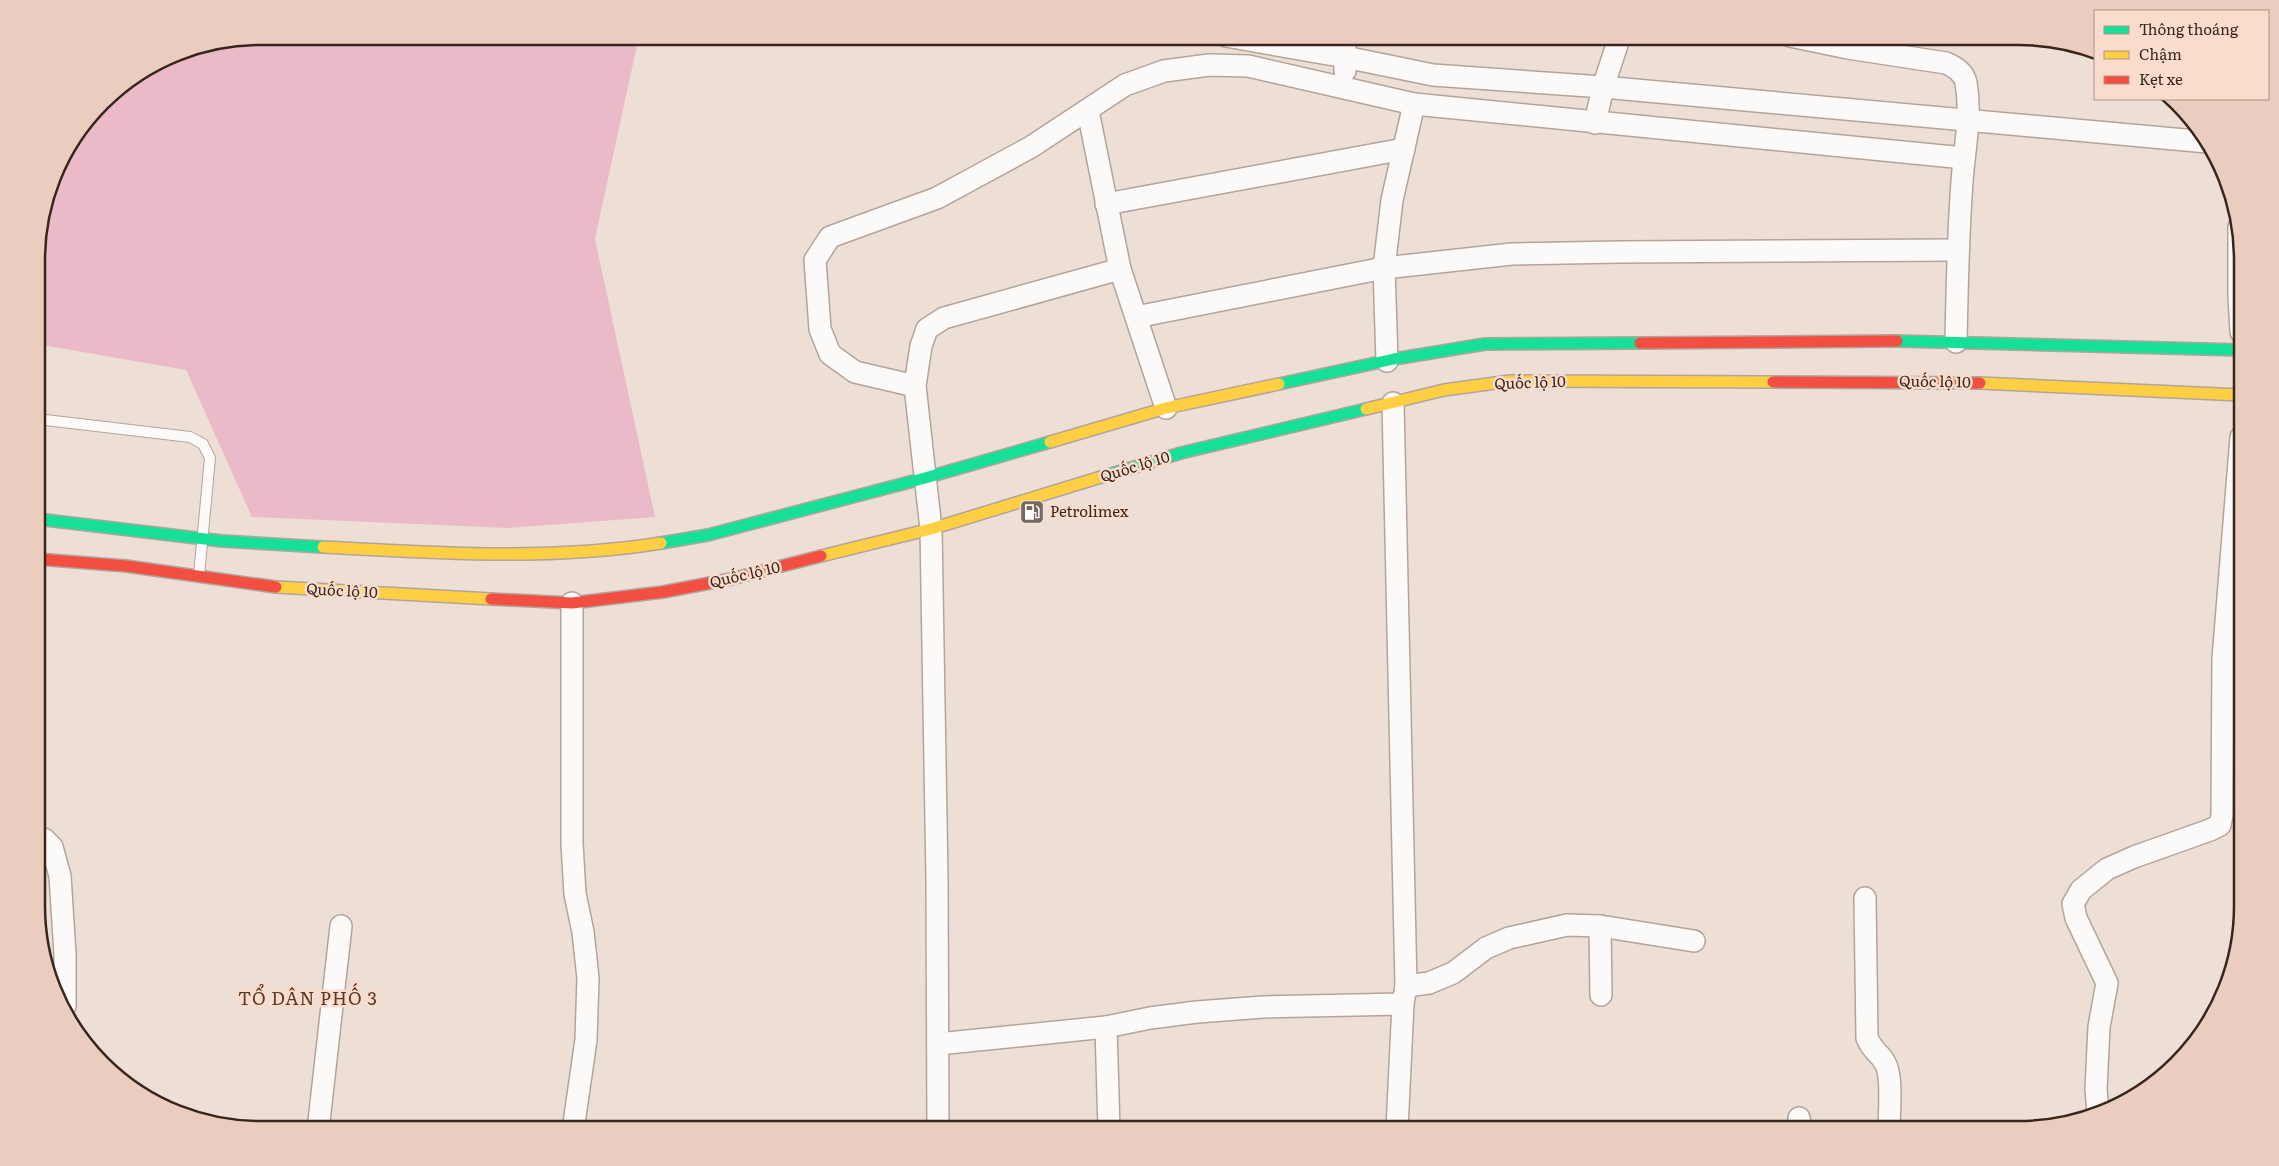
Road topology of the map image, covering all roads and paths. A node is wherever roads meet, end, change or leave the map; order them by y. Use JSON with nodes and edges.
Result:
{"nodes":[{"id":1,"x":1263,"y":45,"type":"edge"},
{"id":2,"x":1617,"y":45,"type":"edge"},
{"id":3,"x":1834,"y":45,"type":"edge"},
{"id":4,"x":1344,"y":65,"type":"edge"},
{"id":5,"x":1482,"y":95,"type":"junction"},
{"id":6,"x":1414,"y":104,"type":"junction"},
{"id":7,"x":1600,"y":105,"type":"junction"},
{"id":8,"x":1088,"y":111,"type":"junction"},
{"id":9,"x":1966,"y":139,"type":"junction"},
{"id":10,"x":2199,"y":142,"type":"edge"},
{"id":11,"x":1404,"y":149,"type":"junction"},
{"id":12,"x":1106,"y":204,"type":"junction"},
{"id":13,"x":1957,"y":250,"type":"junction"},
{"id":14,"x":1384,"y":268,"type":"junction"},
{"id":15,"x":1120,"y":270,"type":"junction"},
{"id":16,"x":1136,"y":316,"type":"junction"},
{"id":17,"x":1956,"y":342,"type":"junction"},
{"id":18,"x":2234,"y":350,"type":"edge"},
{"id":19,"x":1387,"y":361,"type":"junction"},
{"id":20,"x":915,"y":386,"type":"junction"},
{"id":21,"x":2234,"y":395,"type":"edge"},
{"id":22,"x":1393,"y":403,"type":"junction"},
{"id":23,"x":1166,"y":408,"type":"junction"},
{"id":24,"x":45,"y":420,"type":"edge"},
{"id":25,"x":925,"y":478,"type":"junction"},
{"id":26,"x":45,"y":520,"type":"edge"},
{"id":27,"x":931,"y":529,"type":"junction"},
{"id":28,"x":2234,"y":535,"type":"edge"},
{"id":29,"x":203,"y":538,"type":"junction"},
{"id":30,"x":45,"y":560,"type":"edge"},
{"id":31,"x":199,"y":576,"type":"junction"},
{"id":32,"x":572,"y":603,"type":"junction"},
{"id":33,"x":45,"y":840,"type":"edge"},
{"id":34,"x":1865,"y":898,"type":"dead end"},
{"id":35,"x":341,"y":926,"type":"dead end"},
{"id":36,"x":1600,"y":926,"type":"junction"},
{"id":37,"x":1694,"y":941,"type":"dead end"},
{"id":38,"x":1404,"y":995,"type":"junction"},
{"id":39,"x":1601,"y":995,"type":"dead end"},
{"id":40,"x":65,"y":997,"type":"edge"},
{"id":41,"x":1106,"y":1027,"type":"junction"},
{"id":42,"x":938,"y":1044,"type":"junction"},
{"id":43,"x":2097,"y":1106,"type":"edge"},
{"id":44,"x":319,"y":1121,"type":"edge"},
{"id":45,"x":574,"y":1121,"type":"edge"},
{"id":46,"x":938,"y":1121,"type":"edge"},
{"id":47,"x":1109,"y":1121,"type":"edge"},
{"id":48,"x":1397,"y":1121,"type":"edge"},
{"id":49,"x":1889,"y":1121,"type":"edge"}],
"edges":[{"from":1,"to":4,"type":"street"},
{"from":2,"to":7,"type":"street"},
{"from":3,"to":9,"type":"street"},
{"from":4,"to":5,"type":"street"},
{"from":4,"to":6,"type":"street"},
{"from":4,"to":8,"type":"street"},
{"from":5,"to":6,"type":"street"},
{"from":5,"to":7,"type":"street"},
{"from":5,"to":7,"type":"street"},
{"from":6,"to":11,"type":"street"},
{"from":7,"to":9,"type":"street"},
{"from":7,"to":9,"type":"street"},
{"from":8,"to":12,"type":"street"},
{"from":8,"to":20,"type":"street"},
{"from":9,"to":10,"type":"street"},
{"from":9,"to":13,"type":"street"},
{"from":11,"to":12,"type":"street"},
{"from":11,"to":14,"type":"street"},
{"from":12,"to":15,"type":"street"},
{"from":13,"to":14,"type":"street"},
{"from":13,"to":17,"type":"street"},
{"from":14,"to":16,"type":"street"},
{"from":14,"to":19,"type":"street"},
{"from":15,"to":16,"type":"street"},
{"from":15,"to":20,"type":"street"},
{"from":16,"to":23,"type":"street"},
{"from":17,"to":18,"type":"highway"},
{"from":17,"to":19,"type":"highway"},
{"from":19,"to":23,"type":"highway"},
{"from":20,"to":25,"type":"street"},
{"from":21,"to":22,"type":"highway","name":"Quốc lộ 10"},
{"from":22,"to":27,"type":"highway","name":"Quốc lộ 10"},
{"from":22,"to":38,"type":"street"},
{"from":23,"to":25,"type":"highway"},
{"from":24,"to":29,"type":"lane"},
{"from":25,"to":27,"type":"street"},
{"from":25,"to":29,"type":"highway"},
{"from":26,"to":29,"type":"highway"},
{"from":27,"to":32,"type":"highway","name":"Quốc lộ 10"},
{"from":27,"to":42,"type":"street"},
{"from":28,"to":43,"type":"street"},
{"from":29,"to":31,"type":"lane"},
{"from":30,"to":31,"type":"highway","name":"Quốc lộ 10"},
{"from":31,"to":32,"type":"highway","name":"Quốc lộ 10"},
{"from":32,"to":45,"type":"street"},
{"from":33,"to":40,"type":"street"},
{"from":34,"to":49,"type":"street"},
{"from":35,"to":44,"type":"street"},
{"from":36,"to":37,"type":"street"},
{"from":36,"to":38,"type":"street"},
{"from":36,"to":39,"type":"street"},
{"from":38,"to":41,"type":"street"},
{"from":38,"to":48,"type":"street"},
{"from":41,"to":42,"type":"street"},
{"from":41,"to":47,"type":"street"},
{"from":42,"to":46,"type":"street"}]}
